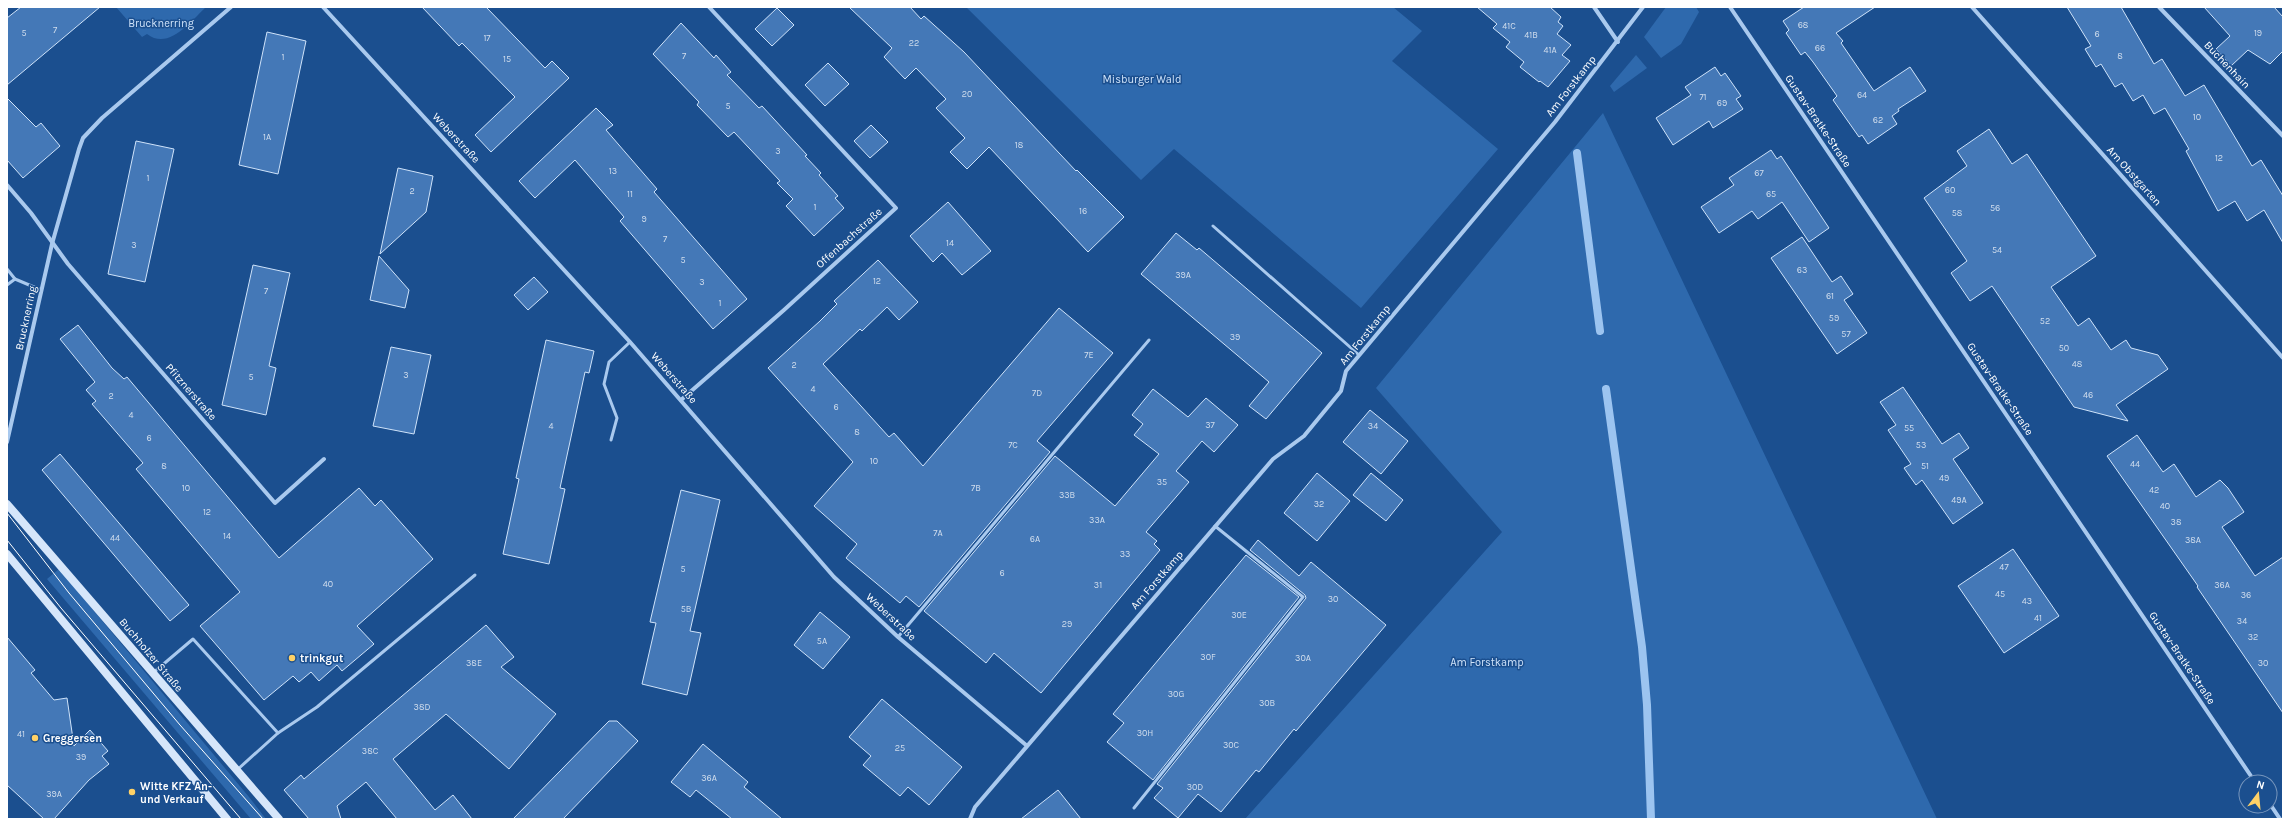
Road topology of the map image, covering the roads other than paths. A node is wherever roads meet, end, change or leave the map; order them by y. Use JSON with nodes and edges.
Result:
{"nodes":[{"id":1,"x":231,"y":7,"type":"edge"},
{"id":2,"x":323,"y":7,"type":"edge"},
{"id":3,"x":709,"y":7,"type":"edge"},
{"id":4,"x":1594,"y":7,"type":"edge"},
{"id":5,"x":1643,"y":7,"type":"edge"},
{"id":6,"x":1730,"y":7,"type":"edge"},
{"id":7,"x":1972,"y":7,"type":"edge"},
{"id":8,"x":2159,"y":7,"type":"edge"},
{"id":9,"x":1618,"y":42,"type":"junction"},
{"id":10,"x":2283,"y":136,"type":"edge"},
{"id":11,"x":7,"y":185,"type":"edge"},
{"id":12,"x":1213,"y":226,"type":"dead end"},
{"id":13,"x":52,"y":244,"type":"junction"},
{"id":14,"x":7,"y":269,"type":"edge"},
{"id":15,"x":15,"y":279,"type":"junction"},
{"id":16,"x":7,"y":285,"type":"edge"},
{"id":17,"x":41,"y":290,"type":"junction"},
{"id":18,"x":1149,"y":340,"type":"dead end"},
{"id":19,"x":630,"y":342,"type":"junction"},
{"id":20,"x":1359,"y":355,"type":"junction"},
{"id":21,"x":2283,"y":358,"type":"edge"},
{"id":22,"x":681,"y":400,"type":"junction"},
{"id":23,"x":611,"y":440,"type":"dead end"},
{"id":24,"x":7,"y":442,"type":"edge"},
{"id":25,"x":324,"y":459,"type":"dead end"},
{"id":26,"x":7,"y":504,"type":"edge"},
{"id":27,"x":1215,"y":526,"type":"junction"},
{"id":28,"x":7,"y":554,"type":"edge"},
{"id":29,"x":475,"y":574,"type":"dead end"},
{"id":30,"x":898,"y":637,"type":"junction"},
{"id":31,"x":152,"y":674,"type":"junction"},
{"id":32,"x":278,"y":733,"type":"junction"},
{"id":33,"x":1026,"y":745,"type":"junction"},
{"id":34,"x":236,"y":771,"type":"junction"},
{"id":35,"x":2250,"y":774,"type":"edge"},
{"id":36,"x":1134,"y":808,"type":"dead end"},
{"id":37,"x":227,"y":819,"type":"edge"},
{"id":38,"x":279,"y":819,"type":"edge"},
{"id":39,"x":970,"y":819,"type":"edge"}],
"edges":[{"from":1,"to":13,"type":"street","name":"Brucknerring"},
{"from":2,"to":19,"type":"street","name":"Weberstraße"},
{"from":3,"to":22,"type":"street","name":"Offenbachstraße"},
{"from":4,"to":9,"type":"street"},
{"from":5,"to":9,"type":"street","name":"Am Forstkamp"},
{"from":6,"to":35,"type":"street","name":"Gustav-Bratke-Straße"},
{"from":7,"to":21,"type":"street","name":"Am Obstgarten"},
{"from":8,"to":10,"type":"street","name":"Buchenhain"},
{"from":9,"to":20,"type":"street","name":"Am Forstkamp"},
{"from":11,"to":13,"type":"street"},
{"from":12,"to":20,"type":"lane"},
{"from":13,"to":17,"type":"street","name":"Brucknerring"},
{"from":13,"to":25,"type":"street","name":"Pfitznerstraße"},
{"from":14,"to":15,"type":"lane"},
{"from":15,"to":16,"type":"lane"},
{"from":15,"to":17,"type":"lane"},
{"from":17,"to":24,"type":"street","name":"Brucknerring"},
{"from":18,"to":30,"type":"lane"},
{"from":19,"to":22,"type":"street","name":"Weberstraße"},
{"from":19,"to":23,"type":"lane"},
{"from":20,"to":27,"type":"street","name":"Am Forstkamp"},
{"from":22,"to":30,"type":"street","name":"Weberstraße"},
{"from":26,"to":31,"type":"main road","name":"Buchholzer Straße"},
{"from":27,"to":33,"type":"street","name":"Am Forstkamp"},
{"from":27,"to":36,"type":"lane"},
{"from":28,"to":37,"type":"main road"},
{"from":29,"to":32,"type":"lane"},
{"from":30,"to":33,"type":"street","name":"Weberstraße"},
{"from":31,"to":32,"type":"lane"},
{"from":31,"to":34,"type":"main road","name":"Buchholzer Straße"},
{"from":32,"to":34,"type":"lane"},
{"from":33,"to":39,"type":"street","name":"Am Forstkamp"},
{"from":34,"to":38,"type":"main road","name":"Buchholzer Straße"}]}
